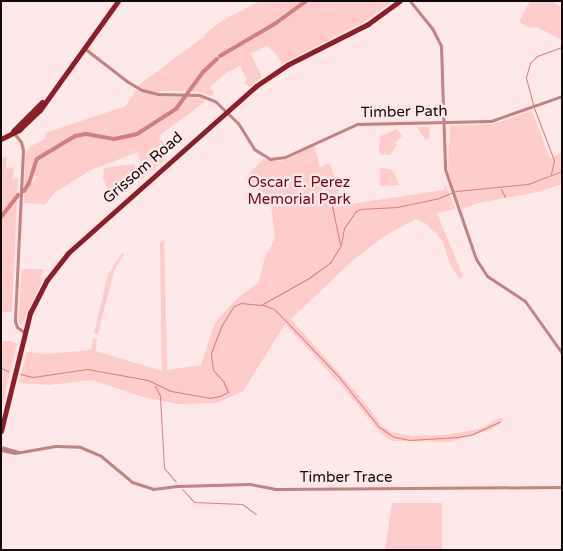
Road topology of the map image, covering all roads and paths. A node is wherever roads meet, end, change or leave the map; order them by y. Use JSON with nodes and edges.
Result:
{"nodes":[{"id":1,"x":118,"y":1,"type":"edge"},
{"id":2,"x":400,"y":1,"type":"edge"},
{"id":3,"x":410,"y":1,"type":"edge"},
{"id":4,"x":83,"y":47,"type":"junction"},
{"id":5,"x":562,"y":96,"type":"edge"},
{"id":6,"x":227,"y":110,"type":"junction"},
{"id":7,"x":443,"y":122,"type":"junction"},
{"id":8,"x":12,"y":131,"type":"junction"},
{"id":9,"x":1,"y":139,"type":"edge"},
{"id":10,"x":24,"y":332,"type":"junction"},
{"id":11,"x":562,"y":353,"type":"edge"},
{"id":12,"x":1,"y":431,"type":"edge"},
{"id":13,"x":1,"y":449,"type":"edge"},
{"id":14,"x":562,"y":487,"type":"edge"}],
"edges":[{"from":1,"to":4,"type":"main road"},
{"from":2,"to":6,"type":"main road","name":"Grissom Road"},
{"from":3,"to":7,"type":"street"},
{"from":4,"to":6,"type":"street","name":"Timber Path"},
{"from":4,"to":8,"type":"main road"},
{"from":5,"to":7,"type":"street","name":"Timber Path"},
{"from":6,"to":7,"type":"street","name":"Timber Path"},
{"from":6,"to":10,"type":"main road","name":"Grissom Road"},
{"from":7,"to":11,"type":"street"},
{"from":8,"to":9,"type":"main road"},
{"from":8,"to":10,"type":"street"},
{"from":10,"to":12,"type":"main road","name":"Grissom Road"},
{"from":13,"to":14,"type":"street","name":"Timber Trace"}]}
